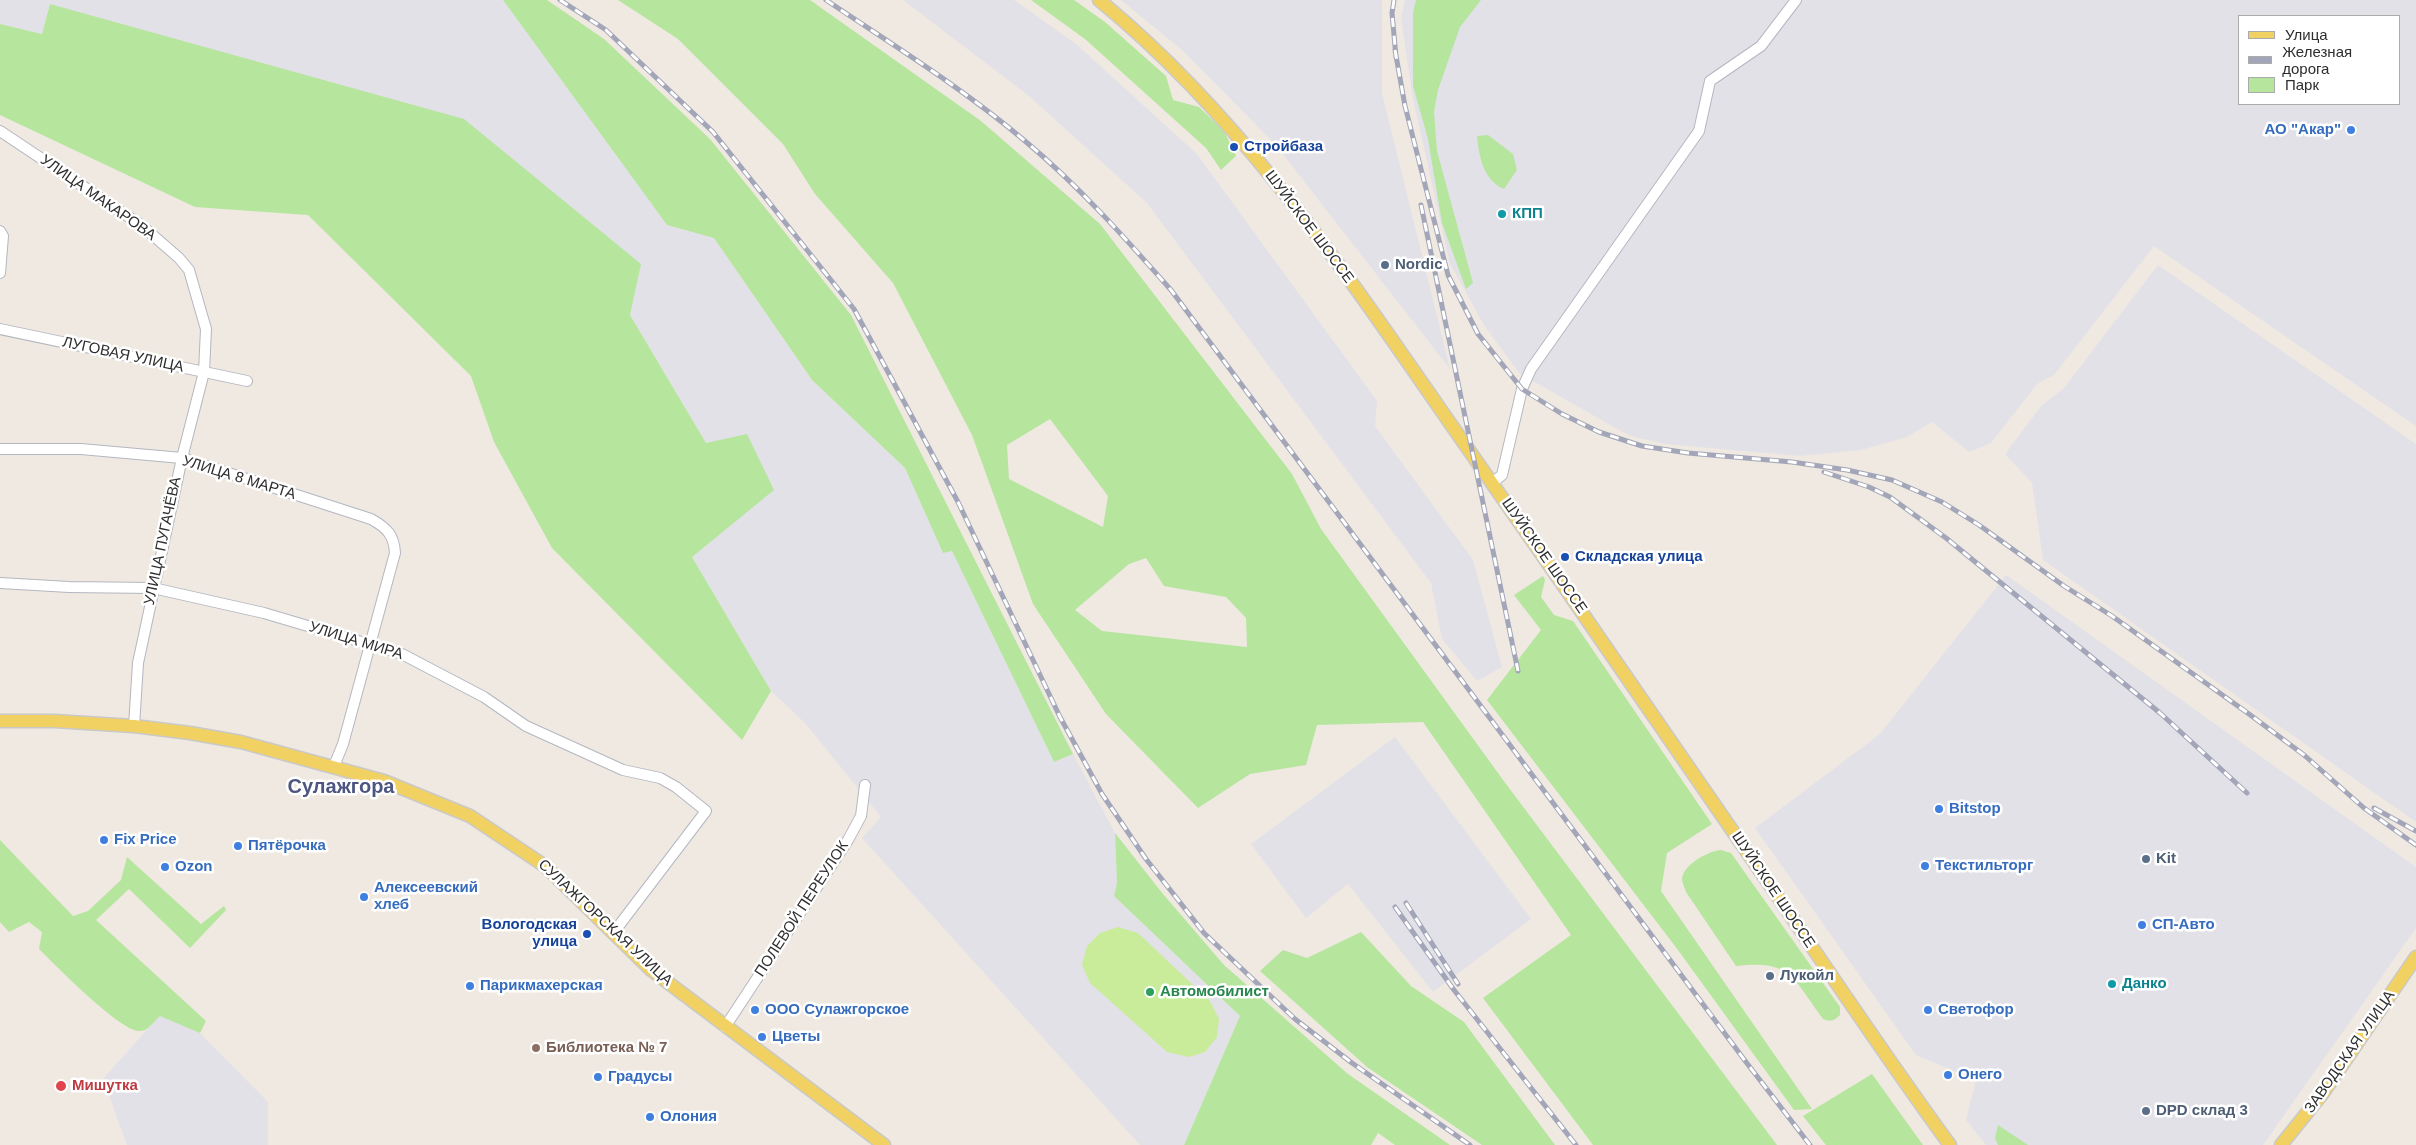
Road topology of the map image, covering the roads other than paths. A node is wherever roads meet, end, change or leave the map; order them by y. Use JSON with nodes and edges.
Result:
{"nodes":[{"id":1,"x":1098,"y":0,"type":"edge"},
{"id":2,"x":1796,"y":0,"type":"edge"},
{"id":3,"x":0,"y":130,"type":"edge"},
{"id":4,"x":0,"y":231,"type":"edge"},
{"id":5,"x":0,"y":273,"type":"edge"},
{"id":6,"x":0,"y":329,"type":"edge"},
{"id":7,"x":206,"y":329,"type":"joint"},
{"id":8,"x":204,"y":372,"type":"junction"},
{"id":9,"x":247,"y":382,"type":"dead end"},
{"id":10,"x":0,"y":449,"type":"edge"},
{"id":11,"x":182,"y":458,"type":"junction"},
{"id":12,"x":1492,"y":483,"type":"junction"},
{"id":13,"x":0,"y":583,"type":"edge"},
{"id":14,"x":153,"y":588,"type":"junction"},
{"id":15,"x":369,"y":645,"type":"junction"},
{"id":16,"x":0,"y":721,"type":"edge"},
{"id":17,"x":134,"y":726,"type":"junction"},
{"id":18,"x":334,"y":766,"type":"junction"},
{"id":19,"x":865,"y":785,"type":"dead end"},
{"id":20,"x":614,"y":932,"type":"junction"},
{"id":21,"x":2416,"y":956,"type":"edge"},
{"id":22,"x":725,"y":1027,"type":"junction"},
{"id":23,"x":884,"y":1145,"type":"edge"},
{"id":24,"x":1950,"y":1145,"type":"edge"},
{"id":25,"x":2281,"y":1145,"type":"edge"}],
"edges":[{"from":1,"to":12,"type":"main road","name":"ШУЙСКОЕ ШОССЕ"},
{"from":2,"to":12,"type":"street"},
{"from":3,"to":7,"type":"street","name":"УЛИЦА МАКАРОВА"},
{"from":4,"to":5,"type":"street"},
{"from":6,"to":8,"type":"street","name":"ЛУГОВАЯ УЛИЦА"},
{"from":7,"to":8,"type":"street","name":"УЛИЦА ПУГАЧЁВА"},
{"from":8,"to":9,"type":"street","name":"ЛУГОВАЯ УЛИЦА"},
{"from":8,"to":11,"type":"street","name":"УЛИЦА ПУГАЧЁВА"},
{"from":10,"to":11,"type":"street","name":"УЛИЦА 8 МАРТА"},
{"from":11,"to":14,"type":"street","name":"УЛИЦА ПУГАЧЁВА"},
{"from":11,"to":15,"type":"street","name":"УЛИЦА 8 МАРТА"},
{"from":12,"to":24,"type":"main road","name":"ШУЙСКОЕ ШОССЕ"},
{"from":13,"to":14,"type":"street","name":"УЛИЦА МИРА"},
{"from":14,"to":15,"type":"street","name":"УЛИЦА МИРА"},
{"from":14,"to":17,"type":"street","name":"УЛИЦА ПУГАЧЁВА"},
{"from":15,"to":18,"type":"street"},
{"from":15,"to":20,"type":"street","name":"УЛИЦА МИРА"},
{"from":16,"to":17,"type":"main road","name":"СУЛАЖГОРСКАЯ УЛИЦА"},
{"from":17,"to":18,"type":"main road","name":"СУЛАЖГОРСКАЯ УЛИЦА"},
{"from":18,"to":20,"type":"main road","name":"СУЛАЖГОРСКАЯ УЛИЦА"},
{"from":19,"to":22,"type":"street","name":"ПОЛЕВОЙ ПЕРЕУЛОК"},
{"from":20,"to":22,"type":"main road","name":"СУЛАЖГОРСКАЯ УЛИЦА"},
{"from":21,"to":25,"type":"main road","name":"ЗАВОДСКАЯ УЛИЦА"},
{"from":22,"to":23,"type":"main road","name":"СУЛАЖГОРСКАЯ УЛИЦА"}]}
